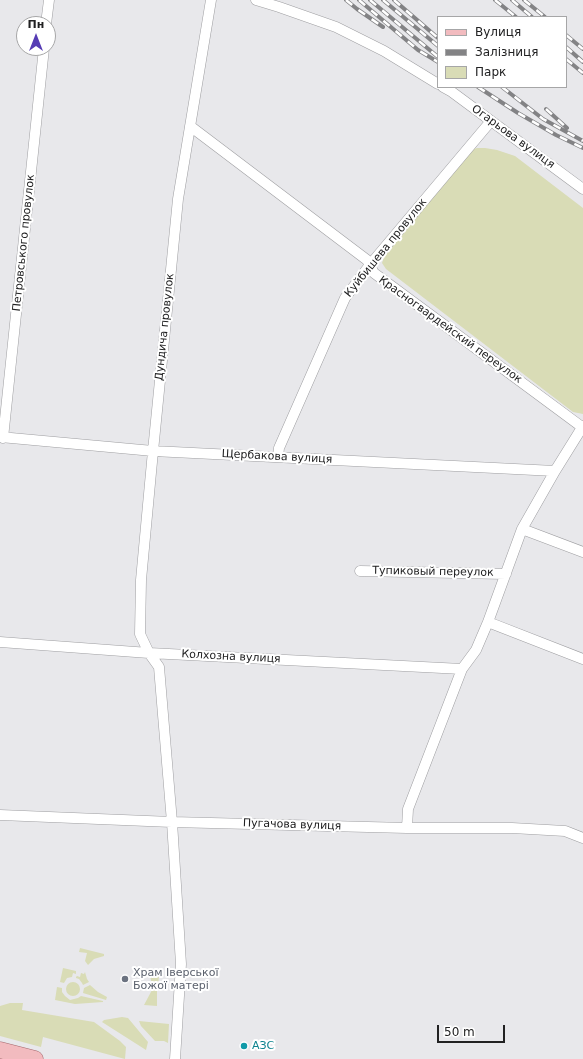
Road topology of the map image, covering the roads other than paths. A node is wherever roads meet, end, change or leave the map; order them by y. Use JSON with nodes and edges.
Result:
{"nodes":[{"id":1,"x":49,"y":0,"type":"edge"},
{"id":2,"x":211,"y":0,"type":"edge"},
{"id":3,"x":256,"y":0,"type":"edge"},
{"id":4,"x":47,"y":16,"type":"edge"},
{"id":5,"x":43,"y":56,"type":"edge"},
{"id":6,"x":437,"y":83,"type":"edge"},
{"id":7,"x":444,"y":88,"type":"edge"},
{"id":8,"x":491,"y":121,"type":"junction"},
{"id":9,"x":190,"y":126,"type":"junction"},
{"id":10,"x":583,"y":189,"type":"edge"},
{"id":11,"x":369,"y":266,"type":"junction"},
{"id":12,"x":583,"y":427,"type":"edge"},
{"id":13,"x":2,"y":437,"type":"edge"},
{"id":14,"x":153,"y":451,"type":"junction"},
{"id":15,"x":278,"y":457,"type":"junction"},
{"id":16,"x":555,"y":471,"type":"junction"},
{"id":17,"x":522,"y":529,"type":"junction"},
{"id":18,"x":583,"y":552,"type":"edge"},
{"id":19,"x":360,"y":571,"type":"dead end"},
{"id":20,"x":506,"y":574,"type":"junction"},
{"id":21,"x":488,"y":622,"type":"junction"},
{"id":22,"x":0,"y":642,"type":"edge"},
{"id":23,"x":149,"y":653,"type":"junction"},
{"id":24,"x":583,"y":660,"type":"edge"},
{"id":25,"x":462,"y":669,"type":"junction"},
{"id":26,"x":0,"y":815,"type":"edge"},
{"id":27,"x":172,"y":822,"type":"junction"},
{"id":28,"x":407,"y":828,"type":"junction"},
{"id":29,"x":583,"y":838,"type":"edge"},
{"id":30,"x":0,"y":1050,"type":"edge"},
{"id":31,"x":35,"y":1059,"type":"edge"},
{"id":32,"x":175,"y":1059,"type":"edge"}],
"edges":[{"from":1,"to":4,"type":"street"},
{"from":2,"to":9,"type":"street","name":"Дундича провулок"},
{"from":3,"to":6,"type":"street"},
{"from":5,"to":13,"type":"street","name":"Петровського провулок"},
{"from":7,"to":8,"type":"street","name":"Огарьова вулиця"},
{"from":8,"to":10,"type":"street","name":"Огарьова вулиця"},
{"from":8,"to":11,"type":"street","name":"Куйбишева провулок"},
{"from":9,"to":11,"type":"street","name":"Красногвардейский переулок"},
{"from":9,"to":14,"type":"street","name":"Дундича провулок"},
{"from":11,"to":12,"type":"street","name":"Красногвардейский переулок"},
{"from":11,"to":15,"type":"street","name":"Куйбишева провулок"},
{"from":12,"to":16,"type":"street"},
{"from":13,"to":14,"type":"street","name":"Щербакова вулиця"},
{"from":14,"to":15,"type":"street","name":"Щербакова вулиця"},
{"from":14,"to":23,"type":"street","name":"Дундича провулок"},
{"from":15,"to":16,"type":"street","name":"Щербакова вулиця"},
{"from":16,"to":17,"type":"street"},
{"from":17,"to":18,"type":"street"},
{"from":17,"to":20,"type":"street"},
{"from":19,"to":20,"type":"street","name":"Тупиковый переулок"},
{"from":20,"to":21,"type":"street"},
{"from":21,"to":24,"type":"street"},
{"from":21,"to":25,"type":"street"},
{"from":22,"to":23,"type":"street","name":"Колхозна вулиця"},
{"from":23,"to":25,"type":"street","name":"Колхозна вулиця"},
{"from":23,"to":27,"type":"street","name":"Дундича провулок"},
{"from":25,"to":28,"type":"street"},
{"from":26,"to":27,"type":"street","name":"Пугачова вулиця"},
{"from":27,"to":28,"type":"street","name":"Пугачова вулиця"},
{"from":27,"to":32,"type":"street","name":"Дундича провулок"},
{"from":28,"to":29,"type":"street","name":"Пугачова вулиця"},
{"from":30,"to":31,"type":"main road"}]}
